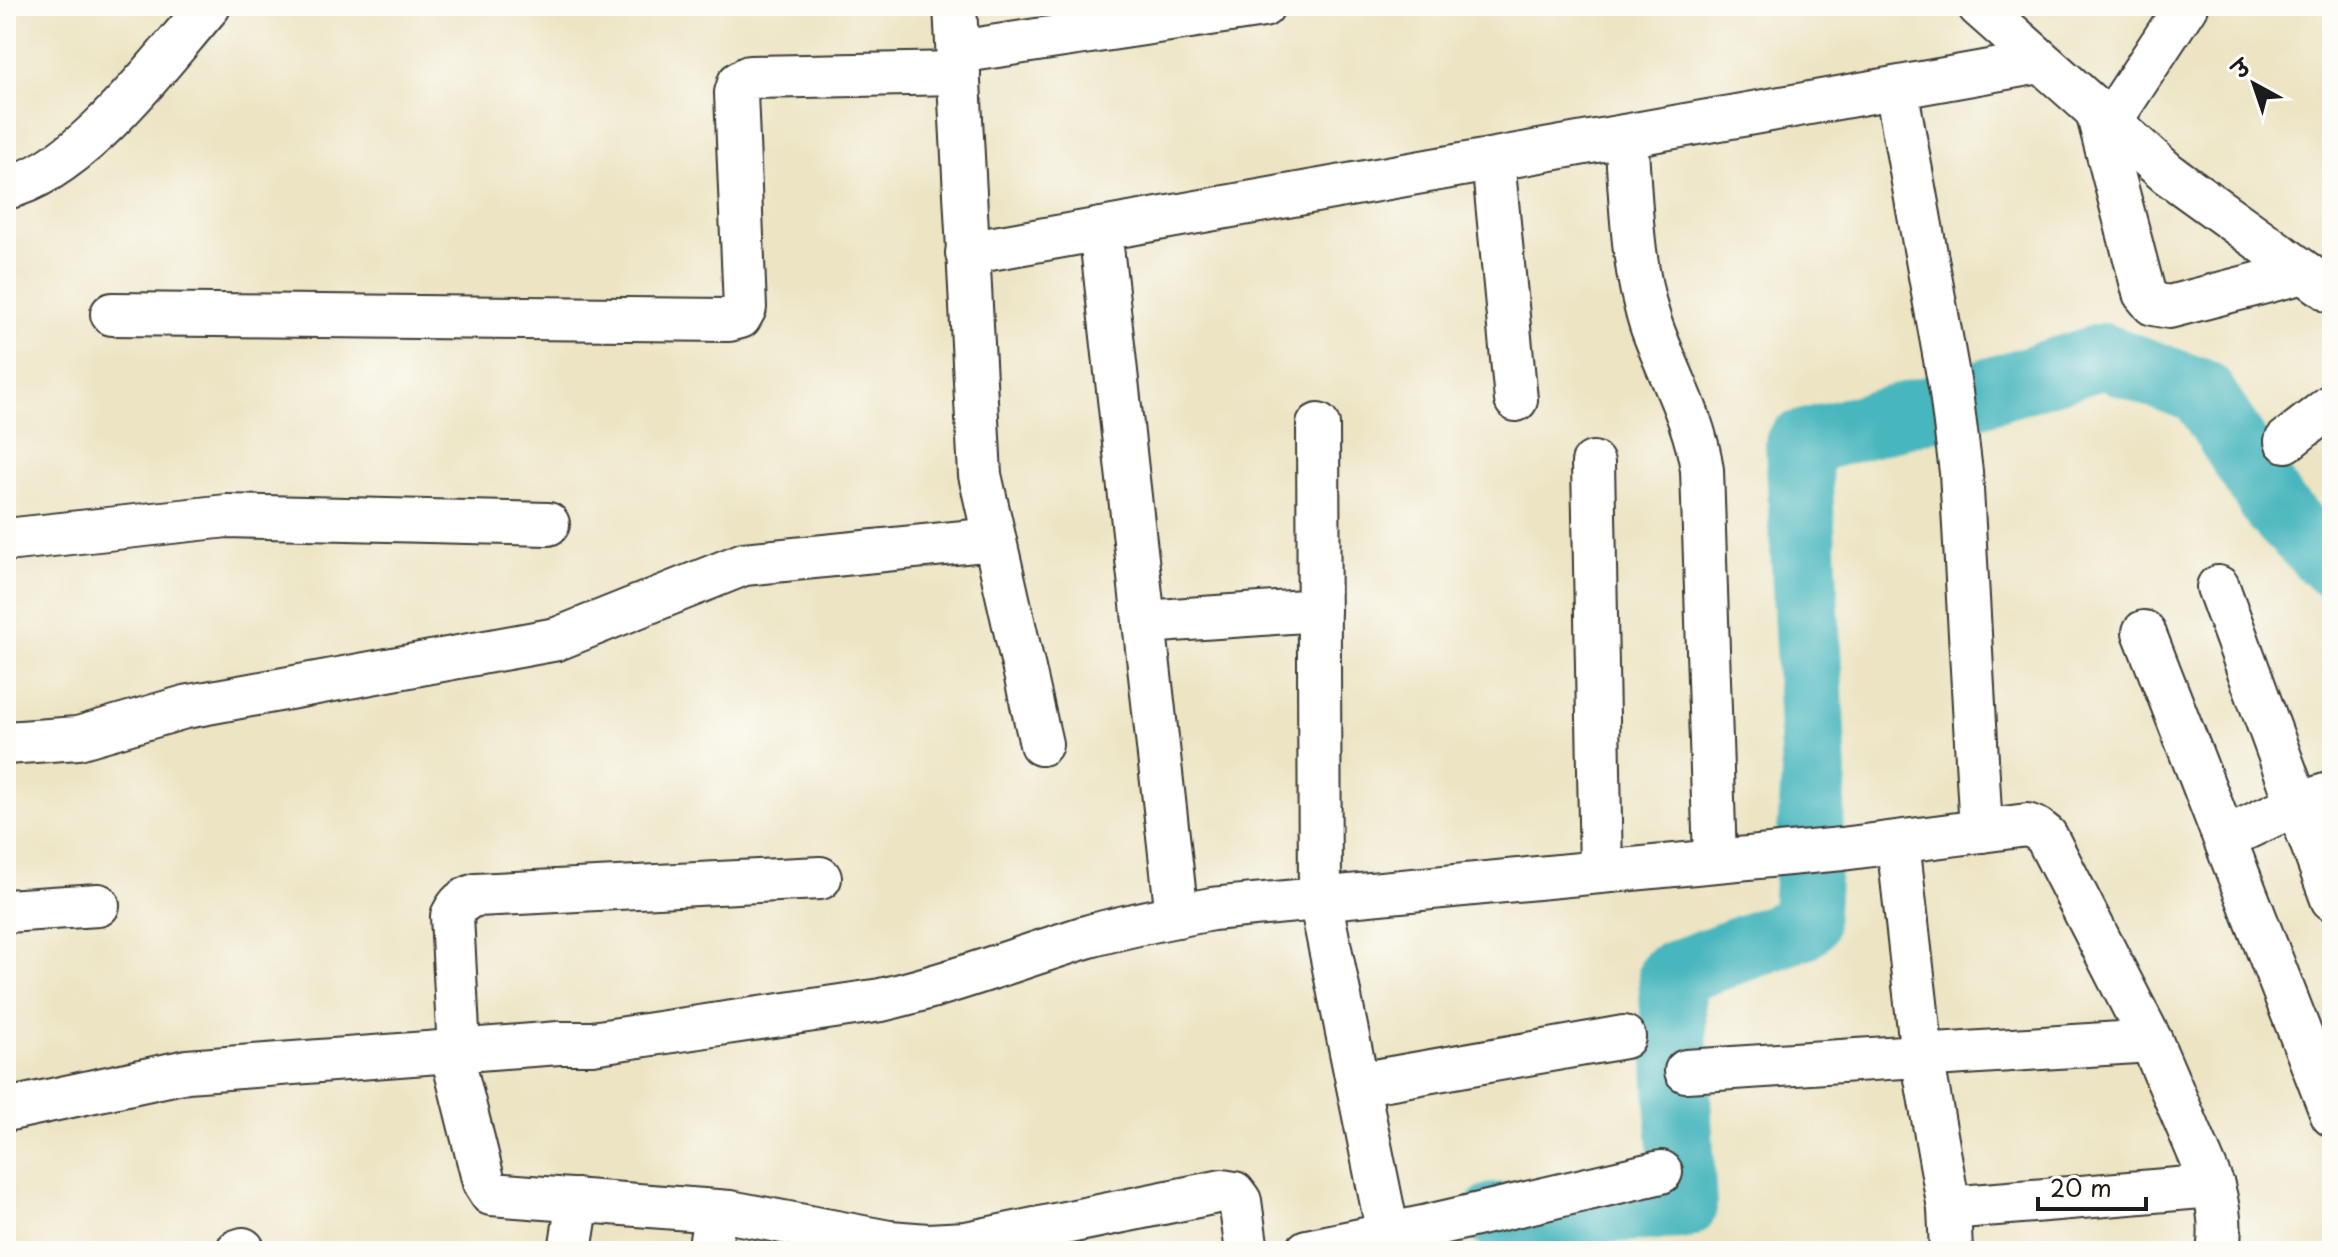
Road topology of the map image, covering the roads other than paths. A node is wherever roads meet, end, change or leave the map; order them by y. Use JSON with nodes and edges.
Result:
{"nodes":[{"id":1,"x":209,"y":6,"type":"edge"},
{"id":2,"x":955,"y":6,"type":"edge"},
{"id":3,"x":1263,"y":6,"type":"edge"},
{"id":4,"x":1979,"y":6,"type":"edge"},
{"id":5,"x":2186,"y":6,"type":"edge"},
{"id":6,"x":958,"y":62,"type":"junction"},
{"id":7,"x":2040,"y":62,"type":"junction"},
{"id":8,"x":1896,"y":88,"type":"junction"},
{"id":9,"x":2104,"y":117,"type":"junction"},
{"id":10,"x":1626,"y":136,"type":"junction"},
{"id":11,"x":1493,"y":160,"type":"junction"},
{"id":12,"x":6,"y":188,"type":"edge"},
{"id":13,"x":1100,"y":229,"type":"junction"},
{"id":14,"x":967,"y":253,"type":"junction"},
{"id":15,"x":2318,"y":282,"type":"edge"},
{"id":16,"x":112,"y":314,"type":"dead end"},
{"id":17,"x":1516,"y":400,"type":"dead end"},
{"id":18,"x":2332,"y":405,"type":"edge"},
{"id":19,"x":1318,"y":425,"type":"dead end"},
{"id":20,"x":2286,"y":441,"type":"dead end"},
{"id":21,"x":1593,"y":463,"type":"dead end"},
{"id":22,"x":548,"y":524,"type":"dead end"},
{"id":23,"x":994,"y":539,"type":"junction"},
{"id":24,"x":6,"y":540,"type":"edge"},
{"id":25,"x":2218,"y":587,"type":"dead end"},
{"id":26,"x":1319,"y":610,"type":"junction"},
{"id":27,"x":1144,"y":622,"type":"junction"},
{"id":28,"x":2144,"y":632,"type":"dead end"},
{"id":29,"x":6,"y":743,"type":"edge"},
{"id":30,"x":1041,"y":744,"type":"dead end"},
{"id":31,"x":2315,"y":798,"type":"edge"},
{"id":32,"x":1981,"y":831,"type":"junction"},
{"id":33,"x":2225,"y":838,"type":"junction"},
{"id":34,"x":1898,"y":842,"type":"junction"},
{"id":35,"x":1715,"y":860,"type":"junction"},
{"id":36,"x":1601,"y":871,"type":"junction"},
{"id":37,"x":820,"y":878,"type":"dead end"},
{"id":38,"x":1320,"y":899,"type":"junction"},
{"id":39,"x":2332,"y":899,"type":"edge"},
{"id":40,"x":98,"y":905,"type":"dead end"},
{"id":41,"x":6,"y":911,"type":"edge"},
{"id":42,"x":1177,"y":916,"type":"junction"},
{"id":43,"x":1624,"y":1037,"type":"dead end"},
{"id":44,"x":2151,"y":1041,"type":"junction"},
{"id":45,"x":455,"y":1051,"type":"junction"},
{"id":46,"x":1922,"y":1056,"type":"junction"},
{"id":47,"x":1686,"y":1071,"type":"dead end"},
{"id":48,"x":1358,"y":1084,"type":"junction"},
{"id":49,"x":6,"y":1110,"type":"edge"},
{"id":50,"x":2332,"y":1115,"type":"edge"},
{"id":51,"x":1661,"y":1172,"type":"dead end"},
{"id":52,"x":2213,"y":1186,"type":"junction"},
{"id":53,"x":578,"y":1200,"type":"junction"},
{"id":54,"x":1949,"y":1208,"type":"junction"},
{"id":55,"x":716,"y":1211,"type":"junction"},
{"id":56,"x":1388,"y":1234,"type":"junction"},
{"id":57,"x":570,"y":1251,"type":"edge"},
{"id":58,"x":709,"y":1251,"type":"edge"},
{"id":59,"x":1247,"y":1251,"type":"edge"},
{"id":60,"x":1307,"y":1251,"type":"edge"},
{"id":61,"x":1951,"y":1251,"type":"edge"},
{"id":62,"x":2218,"y":1251,"type":"edge"}],
"edges":[{"from":1,"to":12,"type":"street"},
{"from":2,"to":6,"type":"street"},
{"from":3,"to":6,"type":"street"},
{"from":4,"to":7,"type":"street"},
{"from":5,"to":9,"type":"street"},
{"from":6,"to":14,"type":"street"},
{"from":6,"to":16,"type":"street"},
{"from":7,"to":8,"type":"street"},
{"from":7,"to":9,"type":"street"},
{"from":8,"to":10,"type":"street"},
{"from":8,"to":32,"type":"street"},
{"from":9,"to":15,"type":"street"},
{"from":9,"to":15,"type":"street"},
{"from":10,"to":11,"type":"street"},
{"from":10,"to":35,"type":"street"},
{"from":11,"to":13,"type":"street"},
{"from":11,"to":17,"type":"street"},
{"from":13,"to":14,"type":"street"},
{"from":13,"to":27,"type":"street"},
{"from":14,"to":23,"type":"street"},
{"from":18,"to":20,"type":"street"},
{"from":19,"to":26,"type":"street"},
{"from":21,"to":36,"type":"street"},
{"from":22,"to":24,"type":"street"},
{"from":23,"to":29,"type":"street"},
{"from":23,"to":30,"type":"street"},
{"from":25,"to":31,"type":"street"},
{"from":26,"to":27,"type":"street"},
{"from":26,"to":38,"type":"street"},
{"from":27,"to":42,"type":"street"},
{"from":28,"to":33,"type":"street"},
{"from":31,"to":33,"type":"street"},
{"from":31,"to":39,"type":"street"},
{"from":32,"to":34,"type":"street"},
{"from":32,"to":44,"type":"street"},
{"from":33,"to":50,"type":"street"},
{"from":34,"to":35,"type":"street"},
{"from":34,"to":46,"type":"street"},
{"from":35,"to":36,"type":"street"},
{"from":36,"to":38,"type":"street"},
{"from":37,"to":45,"type":"street"},
{"from":38,"to":42,"type":"street"},
{"from":38,"to":48,"type":"street"},
{"from":40,"to":41,"type":"street"},
{"from":42,"to":45,"type":"street"},
{"from":43,"to":48,"type":"street"},
{"from":44,"to":46,"type":"street"},
{"from":44,"to":52,"type":"street"},
{"from":45,"to":49,"type":"street"},
{"from":45,"to":53,"type":"street"},
{"from":46,"to":47,"type":"street"},
{"from":46,"to":54,"type":"street"},
{"from":48,"to":56,"type":"street"},
{"from":51,"to":56,"type":"street"},
{"from":52,"to":54,"type":"street"},
{"from":52,"to":62,"type":"street"},
{"from":53,"to":55,"type":"street"},
{"from":53,"to":57,"type":"street"},
{"from":54,"to":61,"type":"street"},
{"from":55,"to":58,"type":"street"},
{"from":55,"to":59,"type":"street"},
{"from":56,"to":60,"type":"street"}]}
